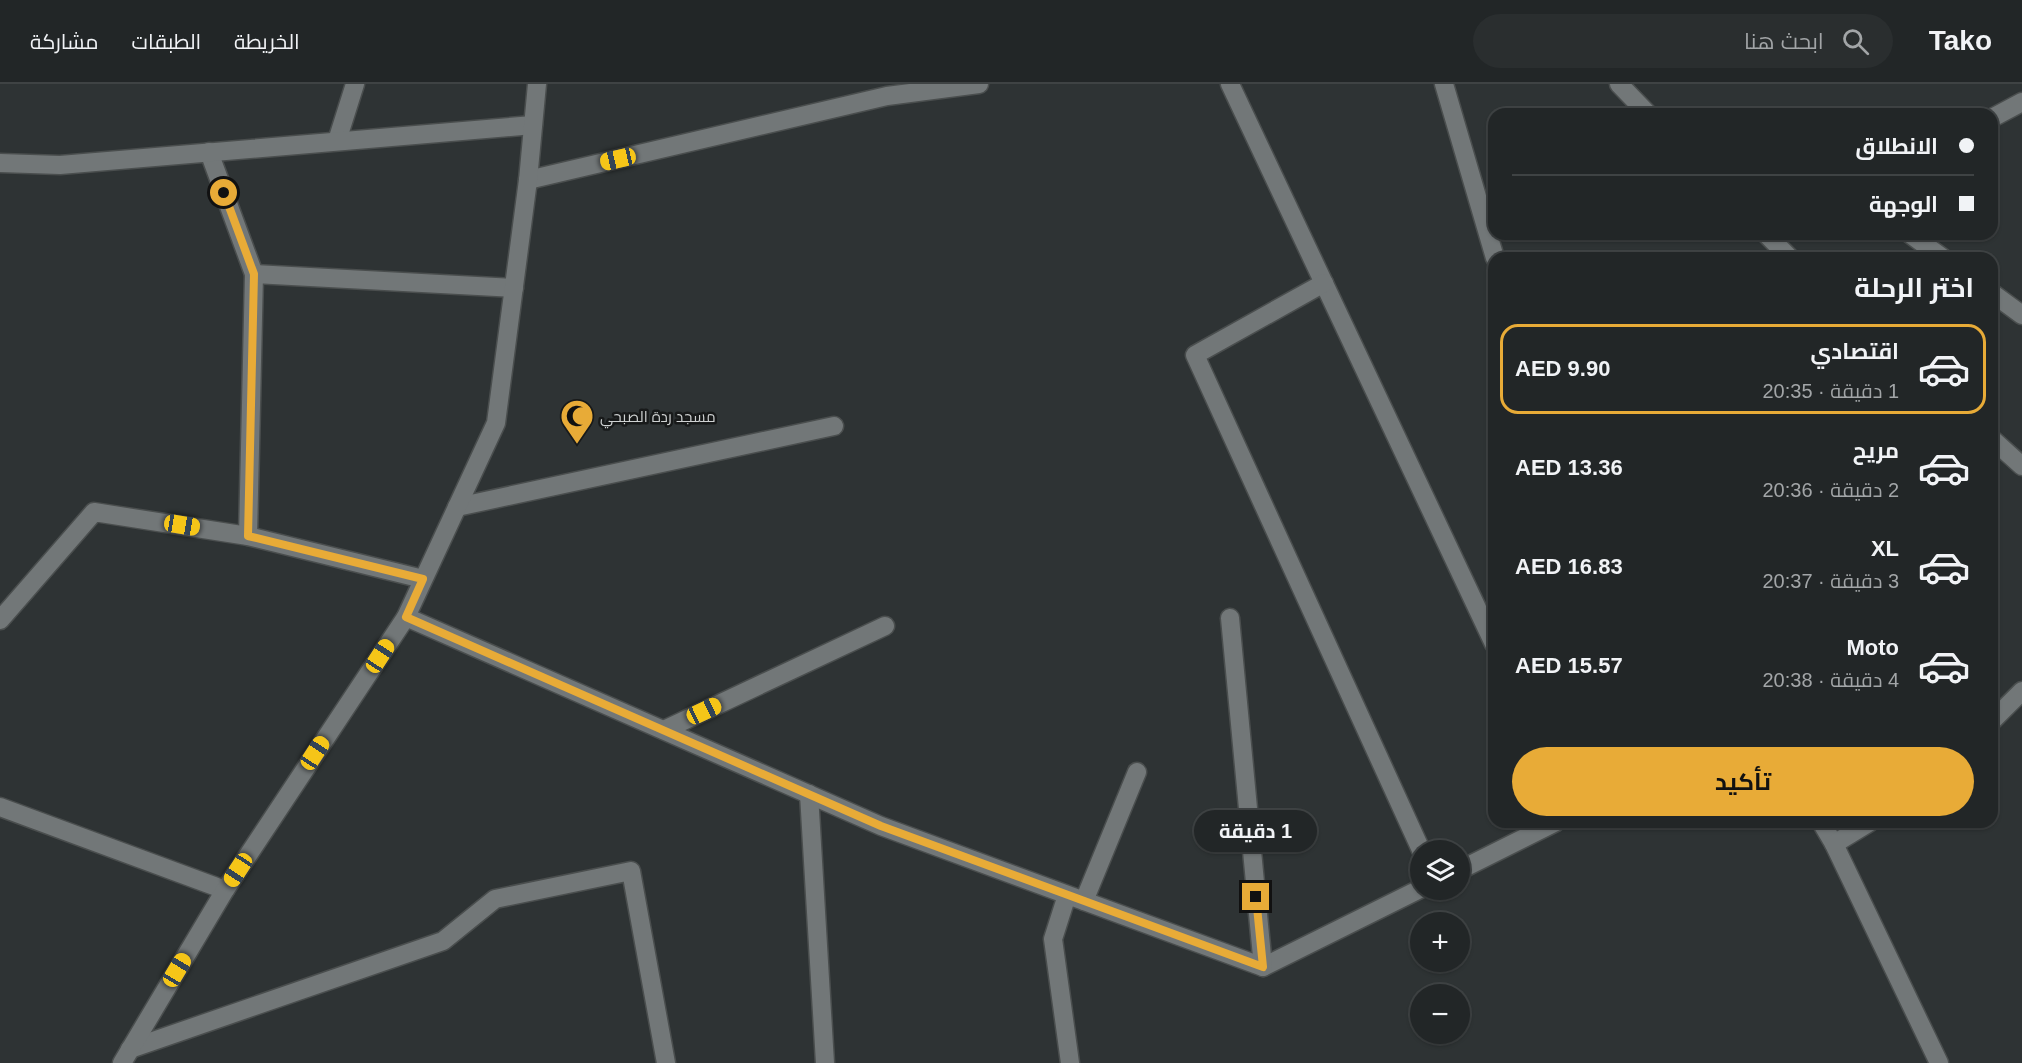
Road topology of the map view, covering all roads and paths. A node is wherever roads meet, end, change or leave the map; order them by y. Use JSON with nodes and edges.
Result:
{"nodes":[{"id":1,"x":355,"y":84,"type":"edge"},
{"id":2,"x":537,"y":84,"type":"edge"},
{"id":3,"x":979,"y":84,"type":"edge"},
{"id":4,"x":1230,"y":84,"type":"edge"},
{"id":5,"x":1444,"y":84,"type":"edge"},
{"id":6,"x":1619,"y":84,"type":"edge"},
{"id":7,"x":2022,"y":102,"type":"edge"},
{"id":8,"x":1642,"y":108,"type":"edge"},
{"id":9,"x":1998,"y":115,"type":"edge"},
{"id":10,"x":533,"y":125,"type":"junction"},
{"id":11,"x":337,"y":141,"type":"junction"},
{"id":12,"x":209,"y":152,"type":"junction"},
{"id":13,"x":0,"y":163,"type":"edge"},
{"id":14,"x":528,"y":180,"type":"junction"},
{"id":15,"x":1488,"y":234,"type":"edge"},
{"id":16,"x":1772,"y":240,"type":"edge"},
{"id":17,"x":1918,"y":240,"type":"edge"},
{"id":18,"x":1784,"y":252,"type":"edge"},
{"id":19,"x":1935,"y":252,"type":"edge"},
{"id":20,"x":254,"y":274,"type":"junction"},
{"id":21,"x":1324,"y":283,"type":"junction"},
{"id":22,"x":514,"y":288,"type":"junction"},
{"id":23,"x":1998,"y":297,"type":"edge"},
{"id":24,"x":2022,"y":315,"type":"edge"},
{"id":25,"x":834,"y":426,"type":"dead end"},
{"id":26,"x":1998,"y":444,"type":"edge"},
{"id":27,"x":2022,"y":466,"type":"edge"},
{"id":28,"x":457,"y":507,"type":"junction"},
{"id":29,"x":248,"y":536,"type":"junction"},
{"id":30,"x":423,"y":579,"type":"junction"},
{"id":31,"x":406,"y":617,"type":"junction"},
{"id":32,"x":1230,"y":618,"type":"dead end"},
{"id":33,"x":0,"y":620,"type":"edge"},
{"id":34,"x":885,"y":626,"type":"dead end"},
{"id":35,"x":1488,"y":631,"type":"edge"},
{"id":36,"x":2022,"y":691,"type":"edge"},
{"id":37,"x":1998,"y":715,"type":"edge"},
{"id":38,"x":664,"y":730,"type":"junction"},
{"id":39,"x":1137,"y":772,"type":"dead end"},
{"id":40,"x":809,"y":794,"type":"junction"},
{"id":41,"x":0,"y":807,"type":"edge"},
{"id":42,"x":1544,"y":828,"type":"edge"},
{"id":43,"x":1825,"y":828,"type":"edge"},
{"id":44,"x":1860,"y":828,"type":"edge"},
{"id":45,"x":1416,"y":840,"type":"edge"},
{"id":46,"x":1834,"y":844,"type":"junction"},
{"id":47,"x":1470,"y":865,"type":"edge"},
{"id":48,"x":225,"y":890,"type":"junction"},
{"id":49,"x":1410,"y":894,"type":"edge"},
{"id":50,"x":1076,"y":898,"type":"junction"},
{"id":51,"x":1263,"y":967,"type":"junction"},
{"id":52,"x":126,"y":1056,"type":"edge"},
{"id":53,"x":666,"y":1063,"type":"edge"},
{"id":54,"x":825,"y":1063,"type":"edge"},
{"id":55,"x":1070,"y":1063,"type":"edge"},
{"id":56,"x":1939,"y":1063,"type":"edge"}],
"edges":[{"from":1,"to":11,"type":"street"},
{"from":2,"to":10,"type":"street"},
{"from":3,"to":14,"type":"street"},
{"from":4,"to":21,"type":"street"},
{"from":5,"to":15,"type":"street"},
{"from":6,"to":8,"type":"street"},
{"from":7,"to":9,"type":"street"},
{"from":10,"to":11,"type":"street"},
{"from":10,"to":14,"type":"street"},
{"from":11,"to":12,"type":"street"},
{"from":12,"to":13,"type":"street"},
{"from":12,"to":20,"type":"street"},
{"from":14,"to":22,"type":"street"},
{"from":16,"to":18,"type":"street"},
{"from":17,"to":19,"type":"street"},
{"from":20,"to":22,"type":"street"},
{"from":20,"to":29,"type":"street"},
{"from":21,"to":35,"type":"street"},
{"from":21,"to":45,"type":"street"},
{"from":22,"to":28,"type":"street"},
{"from":23,"to":24,"type":"street"},
{"from":25,"to":28,"type":"street"},
{"from":26,"to":27,"type":"street"},
{"from":28,"to":30,"type":"street"},
{"from":29,"to":30,"type":"street"},
{"from":29,"to":33,"type":"street"},
{"from":30,"to":31,"type":"street"},
{"from":31,"to":38,"type":"street"},
{"from":31,"to":48,"type":"street"},
{"from":32,"to":51,"type":"street"},
{"from":34,"to":38,"type":"street"},
{"from":36,"to":37,"type":"street"},
{"from":38,"to":40,"type":"street"},
{"from":39,"to":50,"type":"street"},
{"from":40,"to":50,"type":"street"},
{"from":40,"to":54,"type":"street"},
{"from":41,"to":48,"type":"street"},
{"from":42,"to":47,"type":"street"},
{"from":43,"to":46,"type":"street"},
{"from":44,"to":46,"type":"street"},
{"from":46,"to":56,"type":"street"},
{"from":48,"to":52,"type":"street"},
{"from":49,"to":51,"type":"street"},
{"from":50,"to":51,"type":"street"},
{"from":50,"to":55,"type":"street"},
{"from":52,"to":53,"type":"street"}]}
